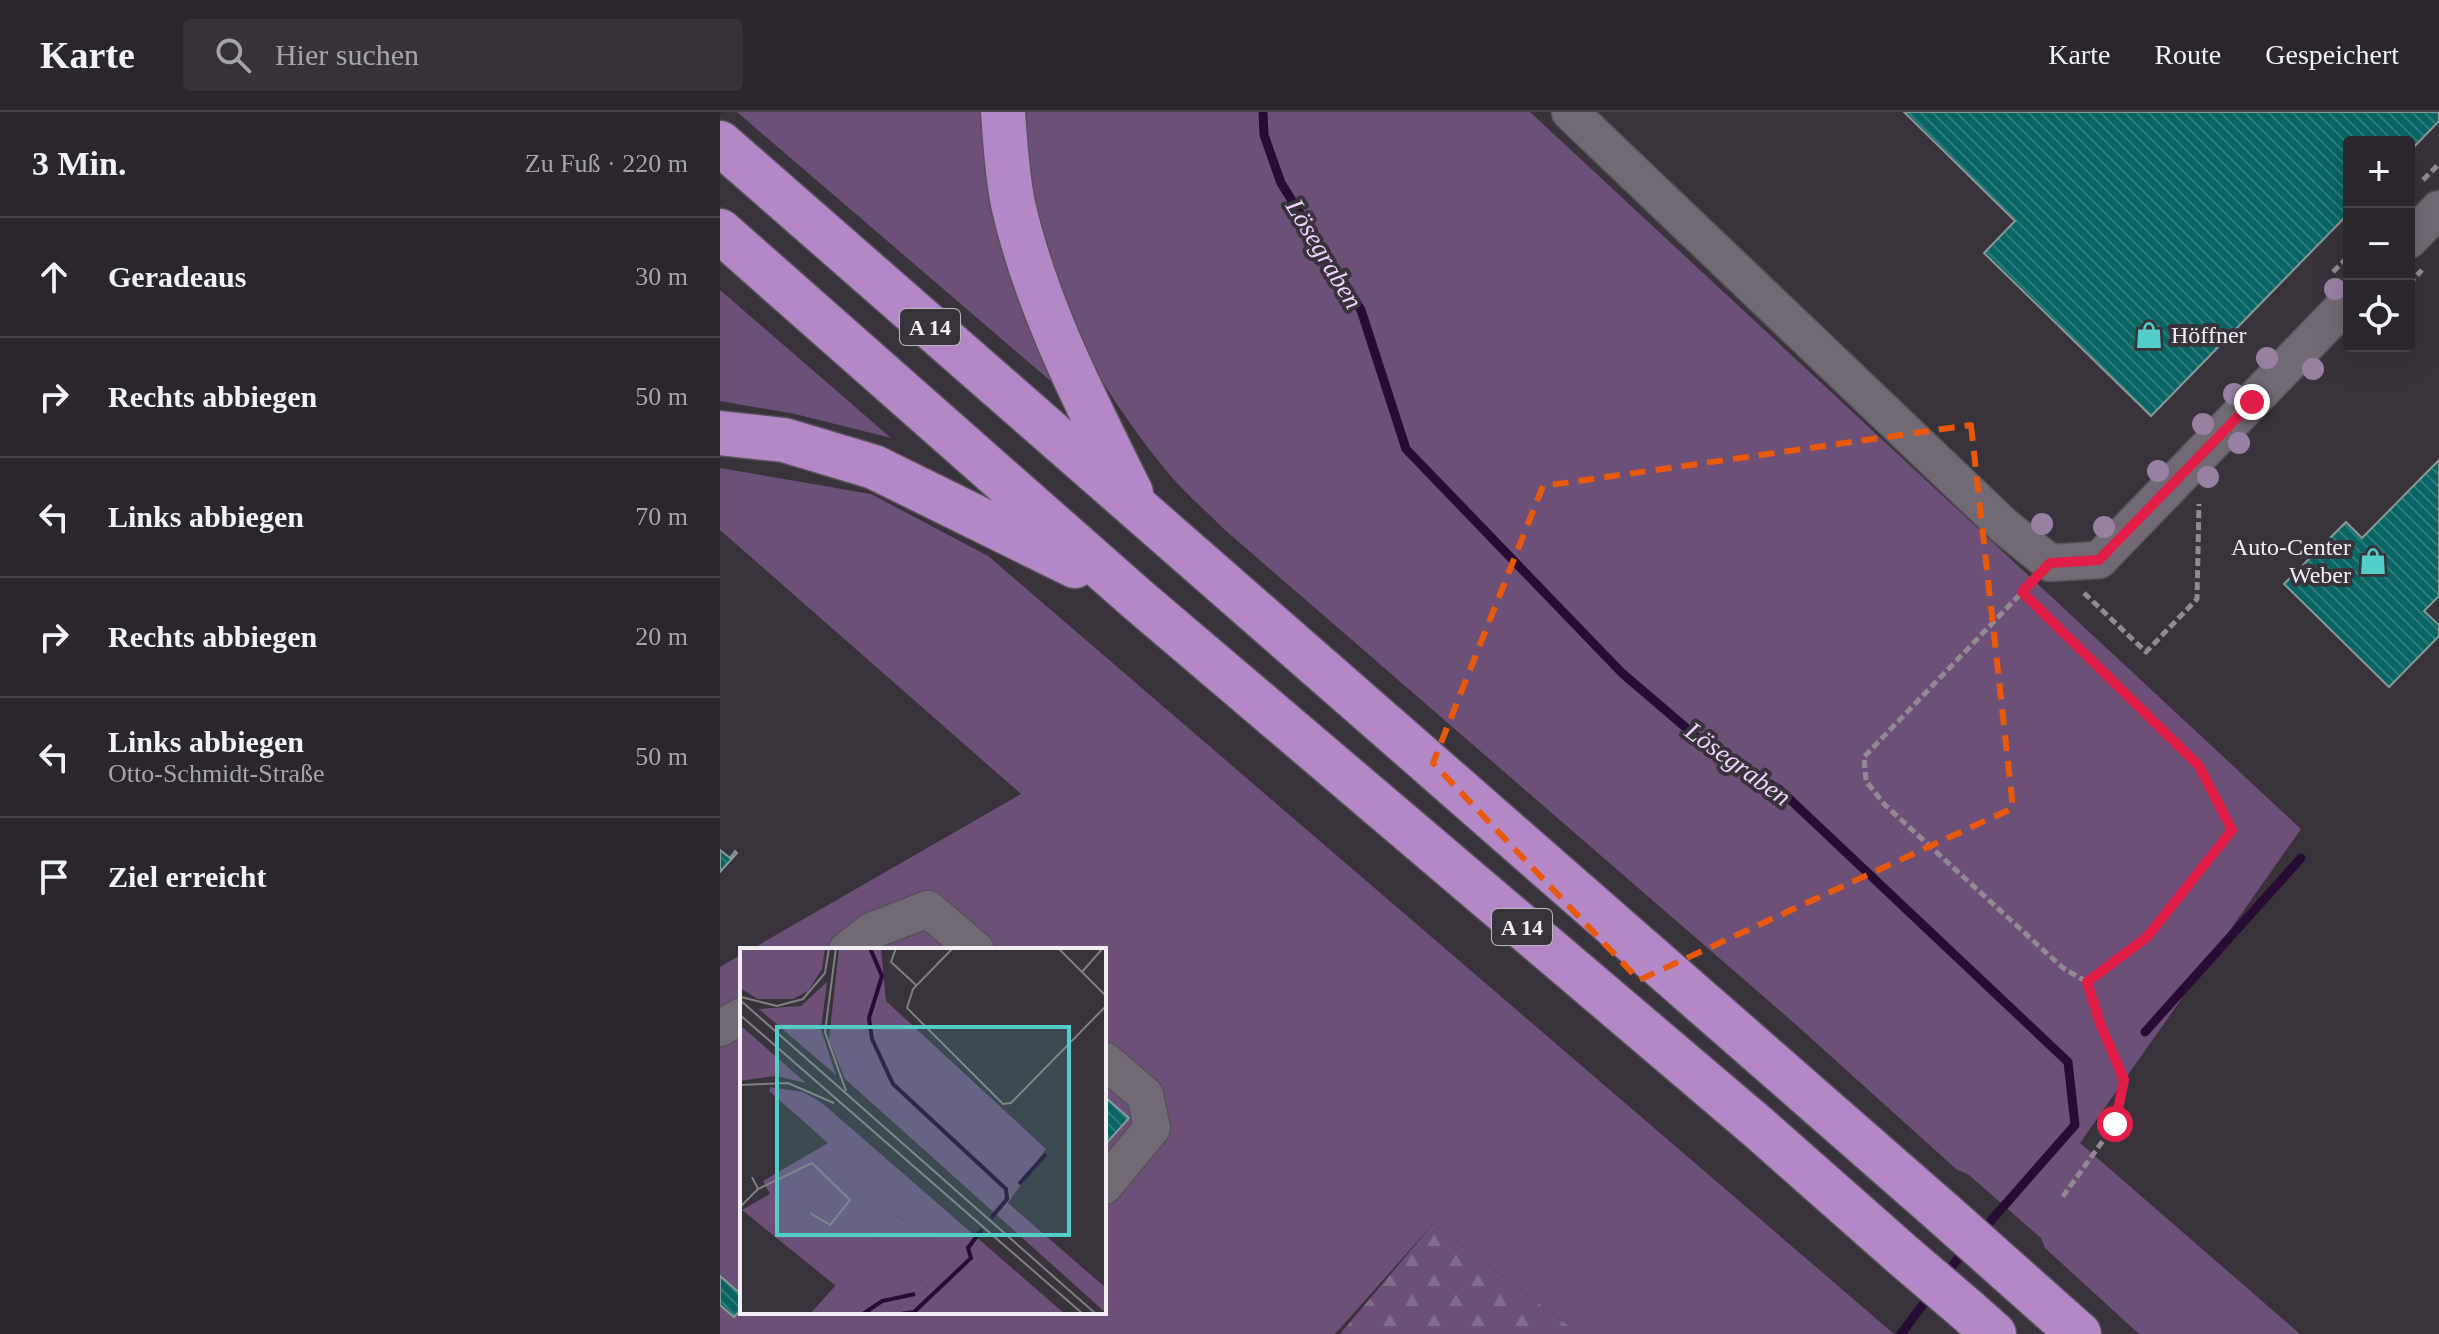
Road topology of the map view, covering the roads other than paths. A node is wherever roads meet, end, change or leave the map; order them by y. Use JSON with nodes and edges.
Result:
{"nodes":[{"id":1,"x":1003,"y":112,"type":"edge"},
{"id":2,"x":1570,"y":112,"type":"edge"},
{"id":3,"x":720,"y":143,"type":"edge"},
{"id":4,"x":2439,"y":209,"type":"edge"},
{"id":5,"x":720,"y":231,"type":"edge"},
{"id":6,"x":2415,"y":234,"type":"edge"},
{"id":7,"x":2343,"y":307,"type":"edge"},
{"id":8,"x":720,"y":433,"type":"edge"},
{"id":9,"x":1140,"y":511,"type":"junction"},
{"id":10,"x":1137,"y":599,"type":"junction"},
{"id":11,"x":850,"y":948,"type":"edge"},
{"id":12,"x":974,"y":948,"type":"edge"},
{"id":13,"x":740,"y":1017,"type":"edge"},
{"id":14,"x":720,"y":1028,"type":"edge"},
{"id":15,"x":1106,"y":1062,"type":"edge"},
{"id":16,"x":1106,"y":1184,"type":"edge"},
{"id":17,"x":1980,"y":1322,"type":"edge"},
{"id":18,"x":2079,"y":1334,"type":"edge"}],
"edges":[{"from":1,"to":9,"type":"highway"},
{"from":2,"to":7,"type":"street"},
{"from":3,"to":9,"type":"highway","number":"A 14"},
{"from":4,"to":6,"type":"street"},
{"from":5,"to":10,"type":"highway","number":"A 14"},
{"from":8,"to":10,"type":"highway"},
{"from":9,"to":18,"type":"highway","number":"A 14","bridge":true},
{"from":10,"to":17,"type":"highway","number":"A 14","bridge":true},
{"from":11,"to":12,"type":"street"},
{"from":13,"to":14,"type":"street"},
{"from":15,"to":16,"type":"street"}]}
